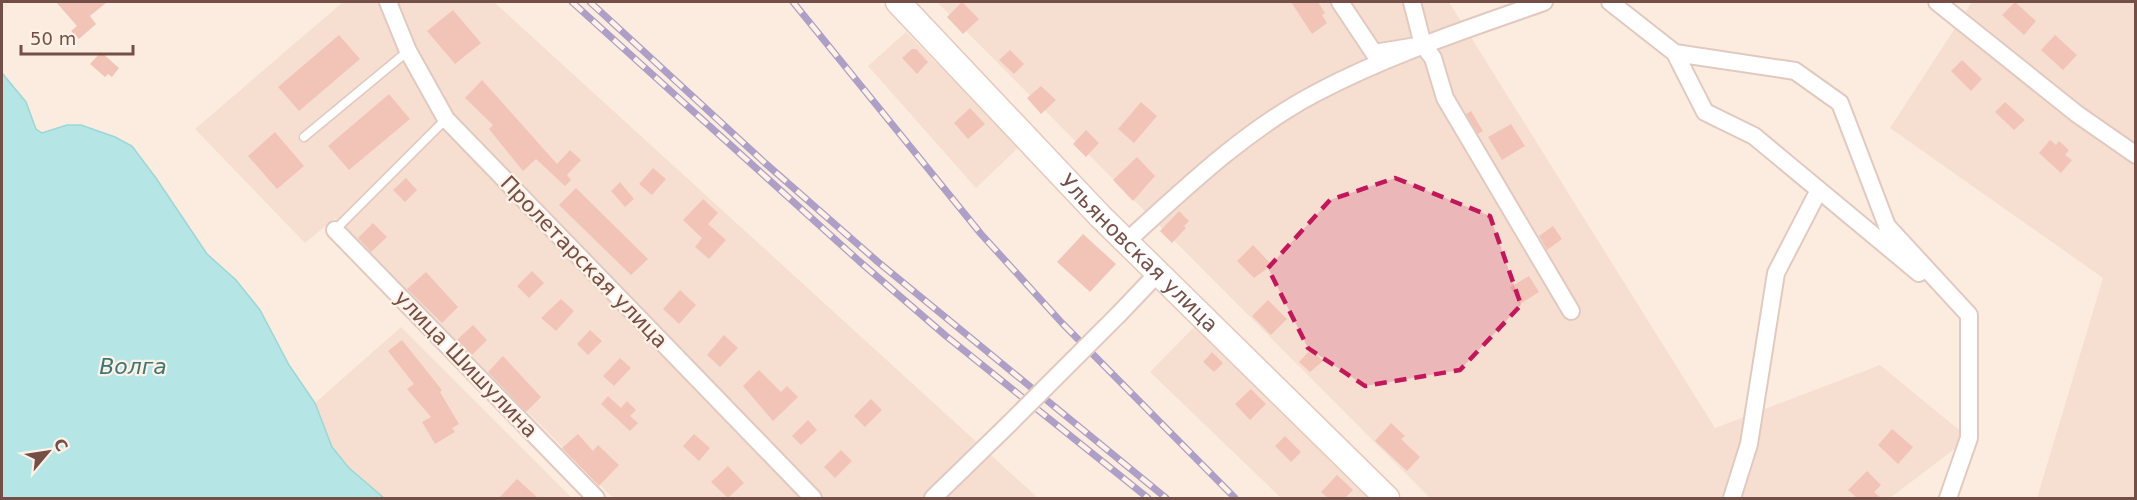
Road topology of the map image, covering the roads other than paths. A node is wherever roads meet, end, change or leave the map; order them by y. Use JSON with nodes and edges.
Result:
{"nodes":[{"id":1,"x":388,"y":2,"type":"edge"},
{"id":2,"x":898,"y":2,"type":"edge"},
{"id":3,"x":1340,"y":2,"type":"edge"},
{"id":4,"x":1412,"y":2,"type":"edge"},
{"id":5,"x":1544,"y":2,"type":"edge"},
{"id":6,"x":1610,"y":2,"type":"edge"},
{"id":7,"x":1937,"y":2,"type":"edge"},
{"id":8,"x":1423,"y":45,"type":"junction"},
{"id":9,"x":408,"y":51,"type":"junction"},
{"id":10,"x":1675,"y":53,"type":"junction"},
{"id":11,"x":446,"y":119,"type":"junction"},
{"id":12,"x":304,"y":137,"type":"dead end"},
{"id":13,"x":2136,"y":155,"type":"edge"},
{"id":14,"x":1819,"y":190,"type":"junction"},
{"id":15,"x":335,"y":230,"type":"joint"},
{"id":16,"x":1126,"y":242,"type":"junction"},
{"id":17,"x":1158,"y":273,"type":"junction"},
{"id":18,"x":1571,"y":311,"type":"dead end"},
{"id":19,"x":1969,"y":315,"type":"junction"},
{"id":20,"x":596,"y":498,"type":"edge"},
{"id":21,"x":813,"y":498,"type":"edge"},
{"id":22,"x":933,"y":498,"type":"edge"},
{"id":23,"x":1387,"y":498,"type":"edge"},
{"id":24,"x":1732,"y":498,"type":"edge"},
{"id":25,"x":1948,"y":498,"type":"edge"}],
"edges":[{"from":1,"to":9,"type":"street","name":"Пролетарская улица"},
{"from":2,"to":16,"type":"main road","name":"Ульяновская улица"},
{"from":3,"to":8,"type":"street"},
{"from":4,"to":8,"type":"street"},
{"from":5,"to":8,"type":"street"},
{"from":6,"to":10,"type":"street"},
{"from":7,"to":13,"type":"street"},
{"from":8,"to":16,"type":"street"},
{"from":8,"to":18,"type":"street"},
{"from":9,"to":11,"type":"street","name":"Пролетарская улица"},
{"from":9,"to":12,"type":"lane"},
{"from":10,"to":14,"type":"street"},
{"from":10,"to":19,"type":"street"},
{"from":11,"to":15,"type":"lane"},
{"from":11,"to":21,"type":"street","name":"Пролетарская улица"},
{"from":14,"to":19,"type":"street"},
{"from":14,"to":24,"type":"street"},
{"from":15,"to":20,"type":"street","name":"улица Шишулина"},
{"from":16,"to":17,"type":"main road","name":"Ульяновская улица"},
{"from":17,"to":22,"type":"street","bridge":true},
{"from":17,"to":23,"type":"main road","name":"Ульяновская улица"},
{"from":19,"to":25,"type":"street"}]}
